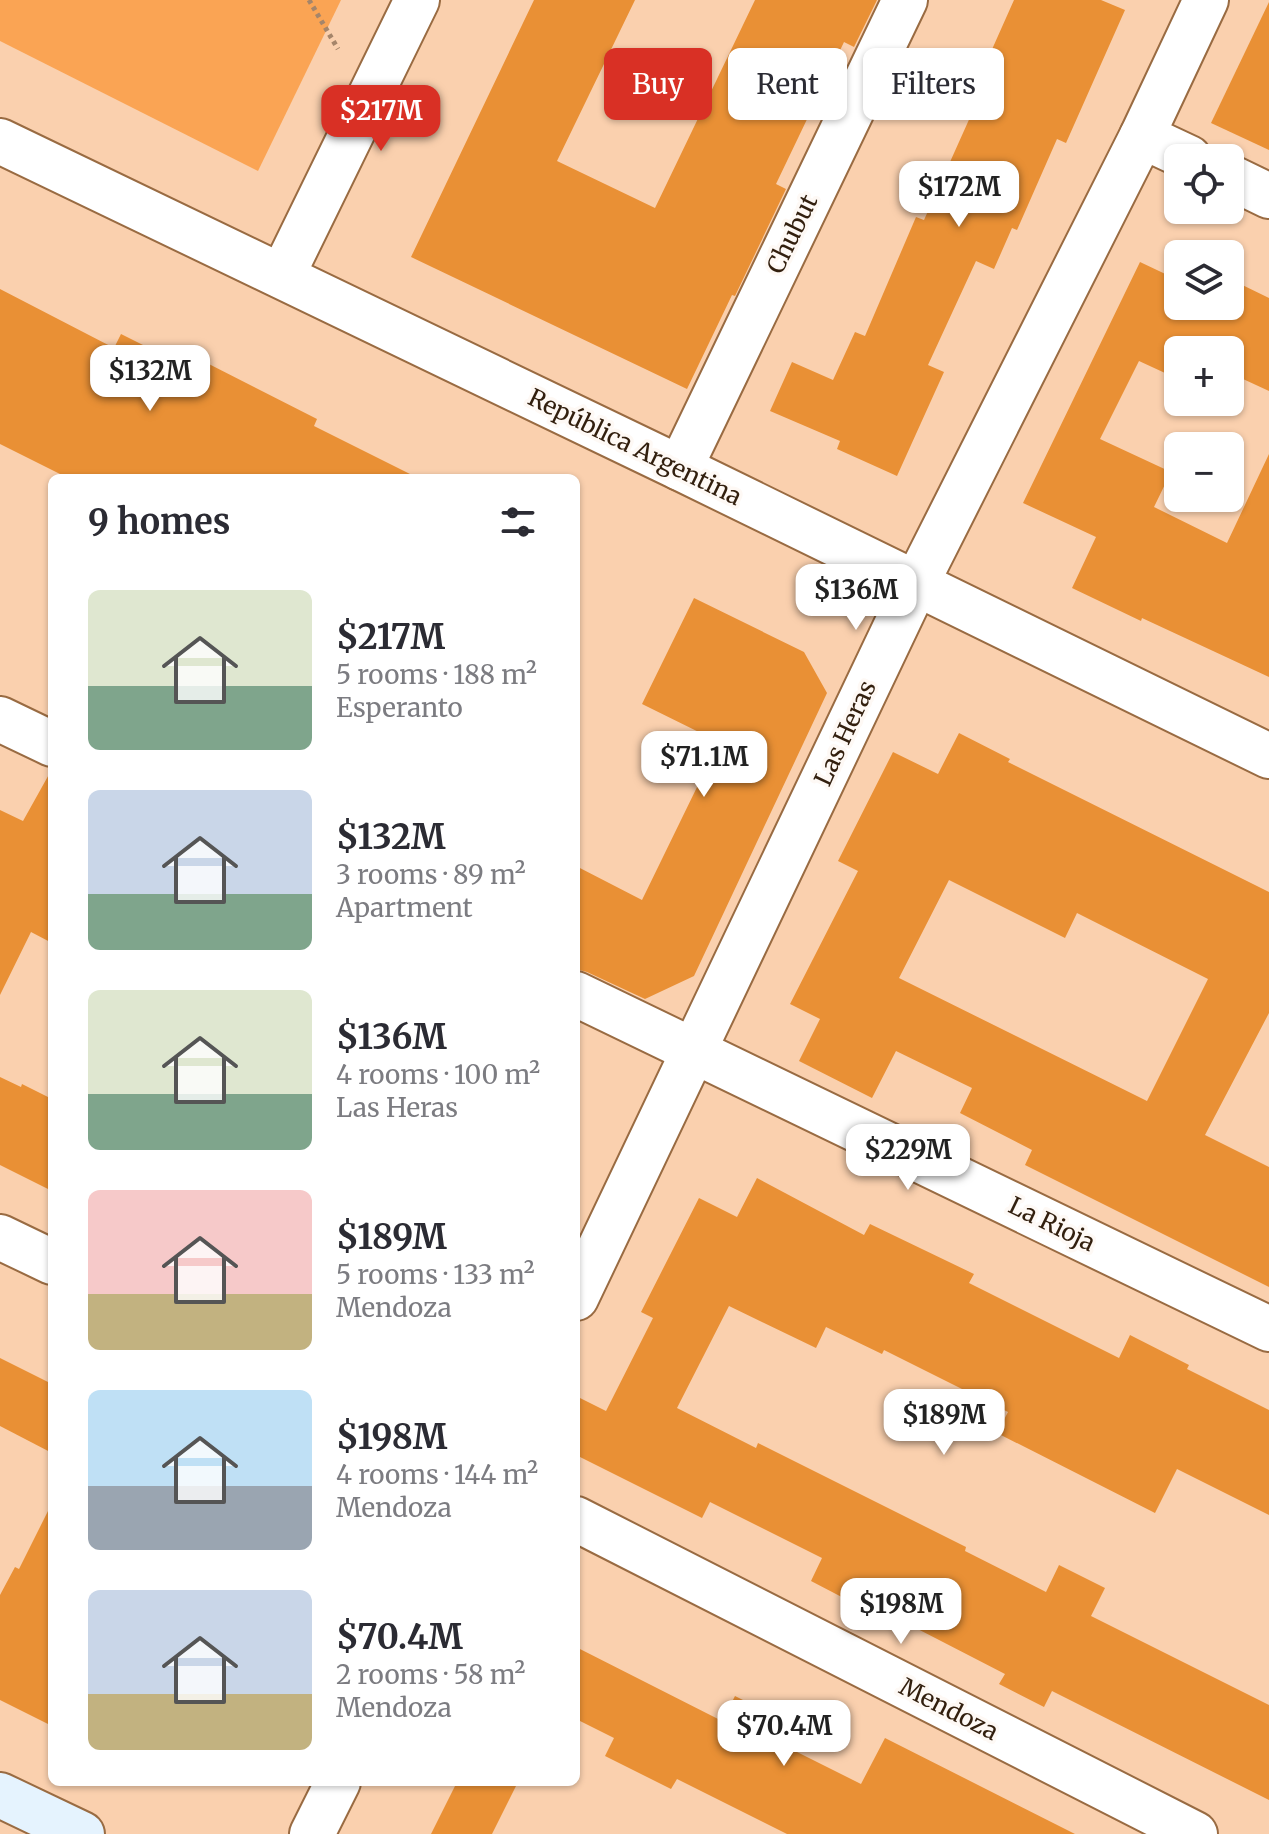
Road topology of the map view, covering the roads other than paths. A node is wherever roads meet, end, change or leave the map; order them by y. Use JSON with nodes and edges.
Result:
{"nodes":[{"id":1,"x":417,"y":0,"type":"edge"},
{"id":2,"x":905,"y":0,"type":"edge"},
{"id":3,"x":1206,"y":0,"type":"edge"},
{"id":4,"x":1142,"y":136,"type":"junction"},
{"id":5,"x":0,"y":141,"type":"edge"},
{"id":6,"x":1164,"y":146,"type":"edge"},
{"id":7,"x":1244,"y":184,"type":"edge"},
{"id":8,"x":1269,"y":196,"type":"edge"},
{"id":9,"x":282,"y":276,"type":"junction"},
{"id":10,"x":680,"y":468,"type":"junction"},
{"id":11,"x":916,"y":584,"type":"junction"},
{"id":12,"x":0,"y":719,"type":"edge"},
{"id":13,"x":48,"y":742,"type":"edge"},
{"id":14,"x":1269,"y":756,"type":"edge"},
{"id":15,"x":580,"y":996,"type":"edge"},
{"id":16,"x":694,"y":1050,"type":"junction"},
{"id":17,"x":0,"y":1237,"type":"edge"},
{"id":18,"x":48,"y":1260,"type":"edge"},
{"id":19,"x":580,"y":1290,"type":"edge"},
{"id":20,"x":1269,"y":1329,"type":"edge"},
{"id":21,"x":580,"y":1521,"type":"edge"},
{"id":22,"x":336,"y":1786,"type":"edge"},
{"id":23,"x":0,"y":1795,"type":"edge"},
{"id":24,"x":82,"y":1834,"type":"edge"},
{"id":25,"x":312,"y":1834,"type":"edge"},
{"id":26,"x":1195,"y":1834,"type":"edge"}],
"edges":[{"from":1,"to":9,"type":"street"},
{"from":2,"to":10,"type":"street","name":"Chubut"},
{"from":3,"to":4,"type":"street","name":"Las Heras"},
{"from":4,"to":6,"type":"street"},
{"from":4,"to":11,"type":"street","name":"Las Heras"},
{"from":5,"to":9,"type":"street","name":"República Argentina"},
{"from":7,"to":8,"type":"street"},
{"from":9,"to":10,"type":"street","name":"República Argentina"},
{"from":10,"to":11,"type":"street","name":"República Argentina"},
{"from":11,"to":14,"type":"street","name":"República Argentina"},
{"from":11,"to":16,"type":"street","name":"Las Heras"},
{"from":12,"to":13,"type":"street"},
{"from":15,"to":16,"type":"street","name":"La Rioja"},
{"from":16,"to":19,"type":"street","name":"Las Heras"},
{"from":16,"to":20,"type":"street","name":"La Rioja"},
{"from":17,"to":18,"type":"street"},
{"from":21,"to":26,"type":"street","name":"Mendoza"},
{"from":22,"to":25,"type":"street"},
{"from":23,"to":24,"type":"main road"}]}
